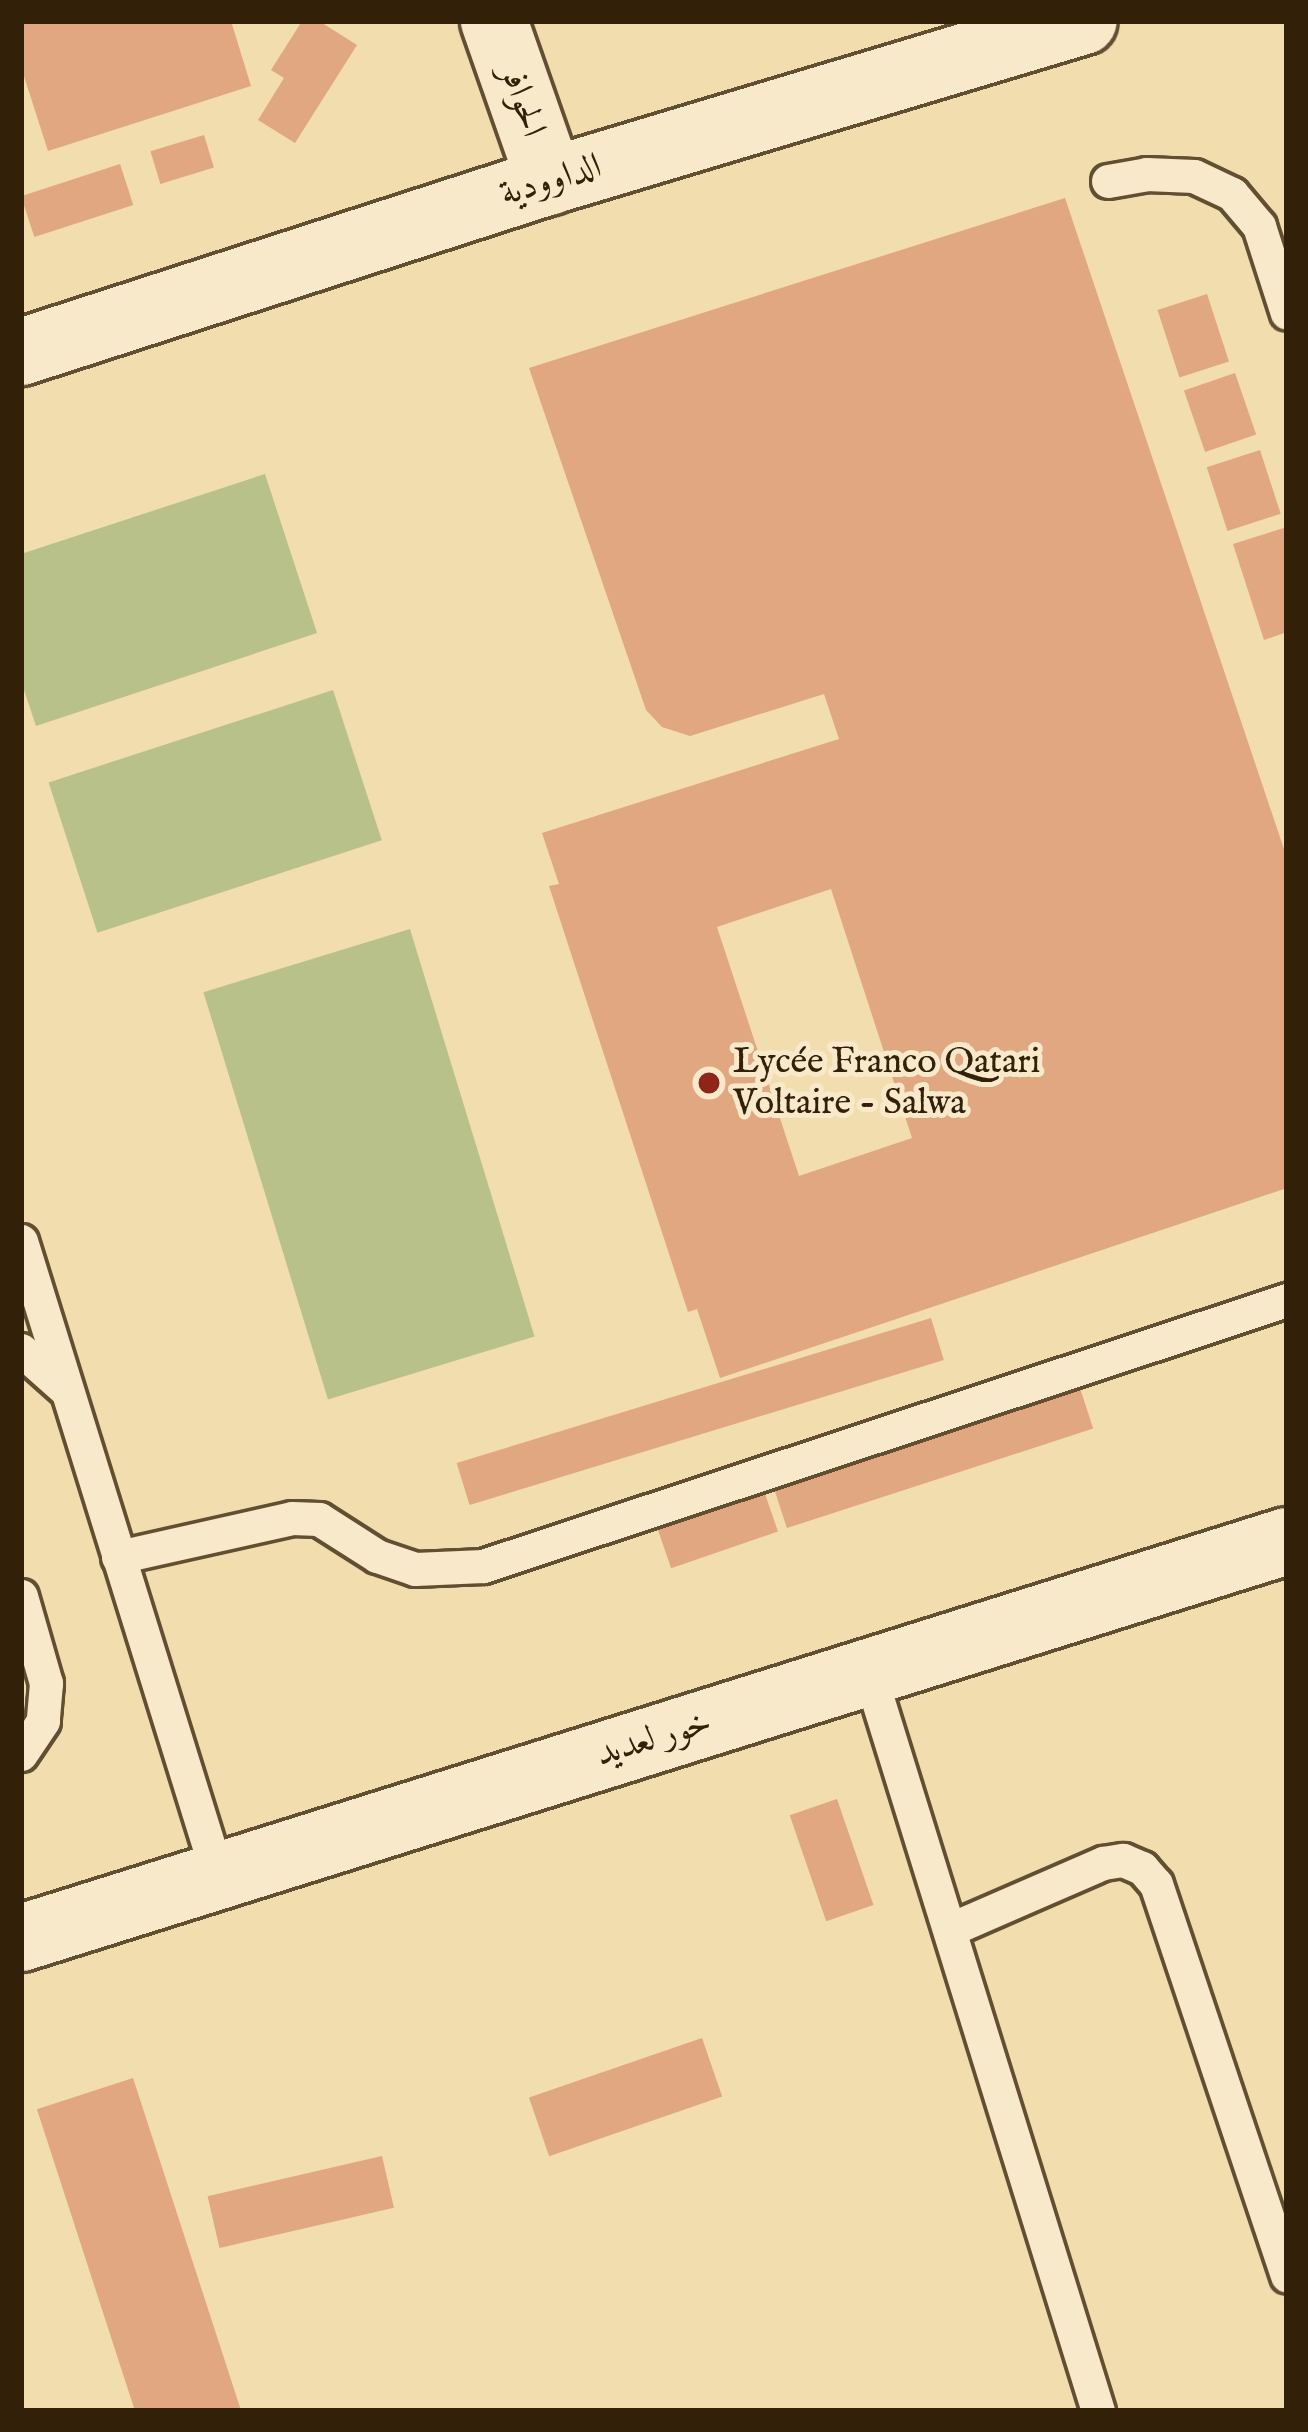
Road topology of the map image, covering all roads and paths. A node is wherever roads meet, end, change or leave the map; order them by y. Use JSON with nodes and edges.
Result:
{"nodes":[{"id":1,"x":494,"y":21,"type":"edge"},
{"id":2,"x":1084,"y":21,"type":"edge"},
{"id":3,"x":550,"y":181,"type":"junction"},
{"id":4,"x":1108,"y":181,"type":"dead end"},
{"id":5,"x":1287,"y":313,"type":"edge"},
{"id":6,"x":21,"y":352,"type":"edge"},
{"id":7,"x":21,"y":1241,"type":"edge"},
{"id":8,"x":1287,"y":1300,"type":"edge"},
{"id":9,"x":21,"y":1350,"type":"edge"},
{"id":10,"x":67,"y":1390,"type":"junction"},
{"id":11,"x":1287,"y":1541,"type":"edge"},
{"id":12,"x":118,"y":1557,"type":"junction"},
{"id":13,"x":21,"y":1597,"type":"edge"},
{"id":14,"x":869,"y":1672,"type":"junction"},
{"id":15,"x":21,"y":1754,"type":"edge"},
{"id":16,"x":218,"y":1876,"type":"junction"},
{"id":17,"x":951,"y":1929,"type":"junction"},
{"id":18,"x":21,"y":1938,"type":"edge"},
{"id":19,"x":1287,"y":2276,"type":"edge"},
{"id":20,"x":1098,"y":2411,"type":"edge"}],
"edges":[{"from":1,"to":3,"type":"street","name":"الحوافر"},
{"from":2,"to":3,"type":"street","name":"الداوودية"},
{"from":3,"to":6,"type":"street","name":"الداوودية"},
{"from":4,"to":5,"type":"lane"},
{"from":7,"to":10,"type":"lane"},
{"from":8,"to":12,"type":"lane"},
{"from":9,"to":10,"type":"lane"},
{"from":10,"to":12,"type":"lane"},
{"from":11,"to":14,"type":"street","name":"خور لعديد"},
{"from":12,"to":16,"type":"lane"},
{"from":13,"to":15,"type":"lane"},
{"from":14,"to":16,"type":"street","name":"خور لعديد"},
{"from":14,"to":17,"type":"lane"},
{"from":16,"to":18,"type":"street","name":"خور لعديد"},
{"from":17,"to":19,"type":"lane"},
{"from":17,"to":20,"type":"lane"}]}
